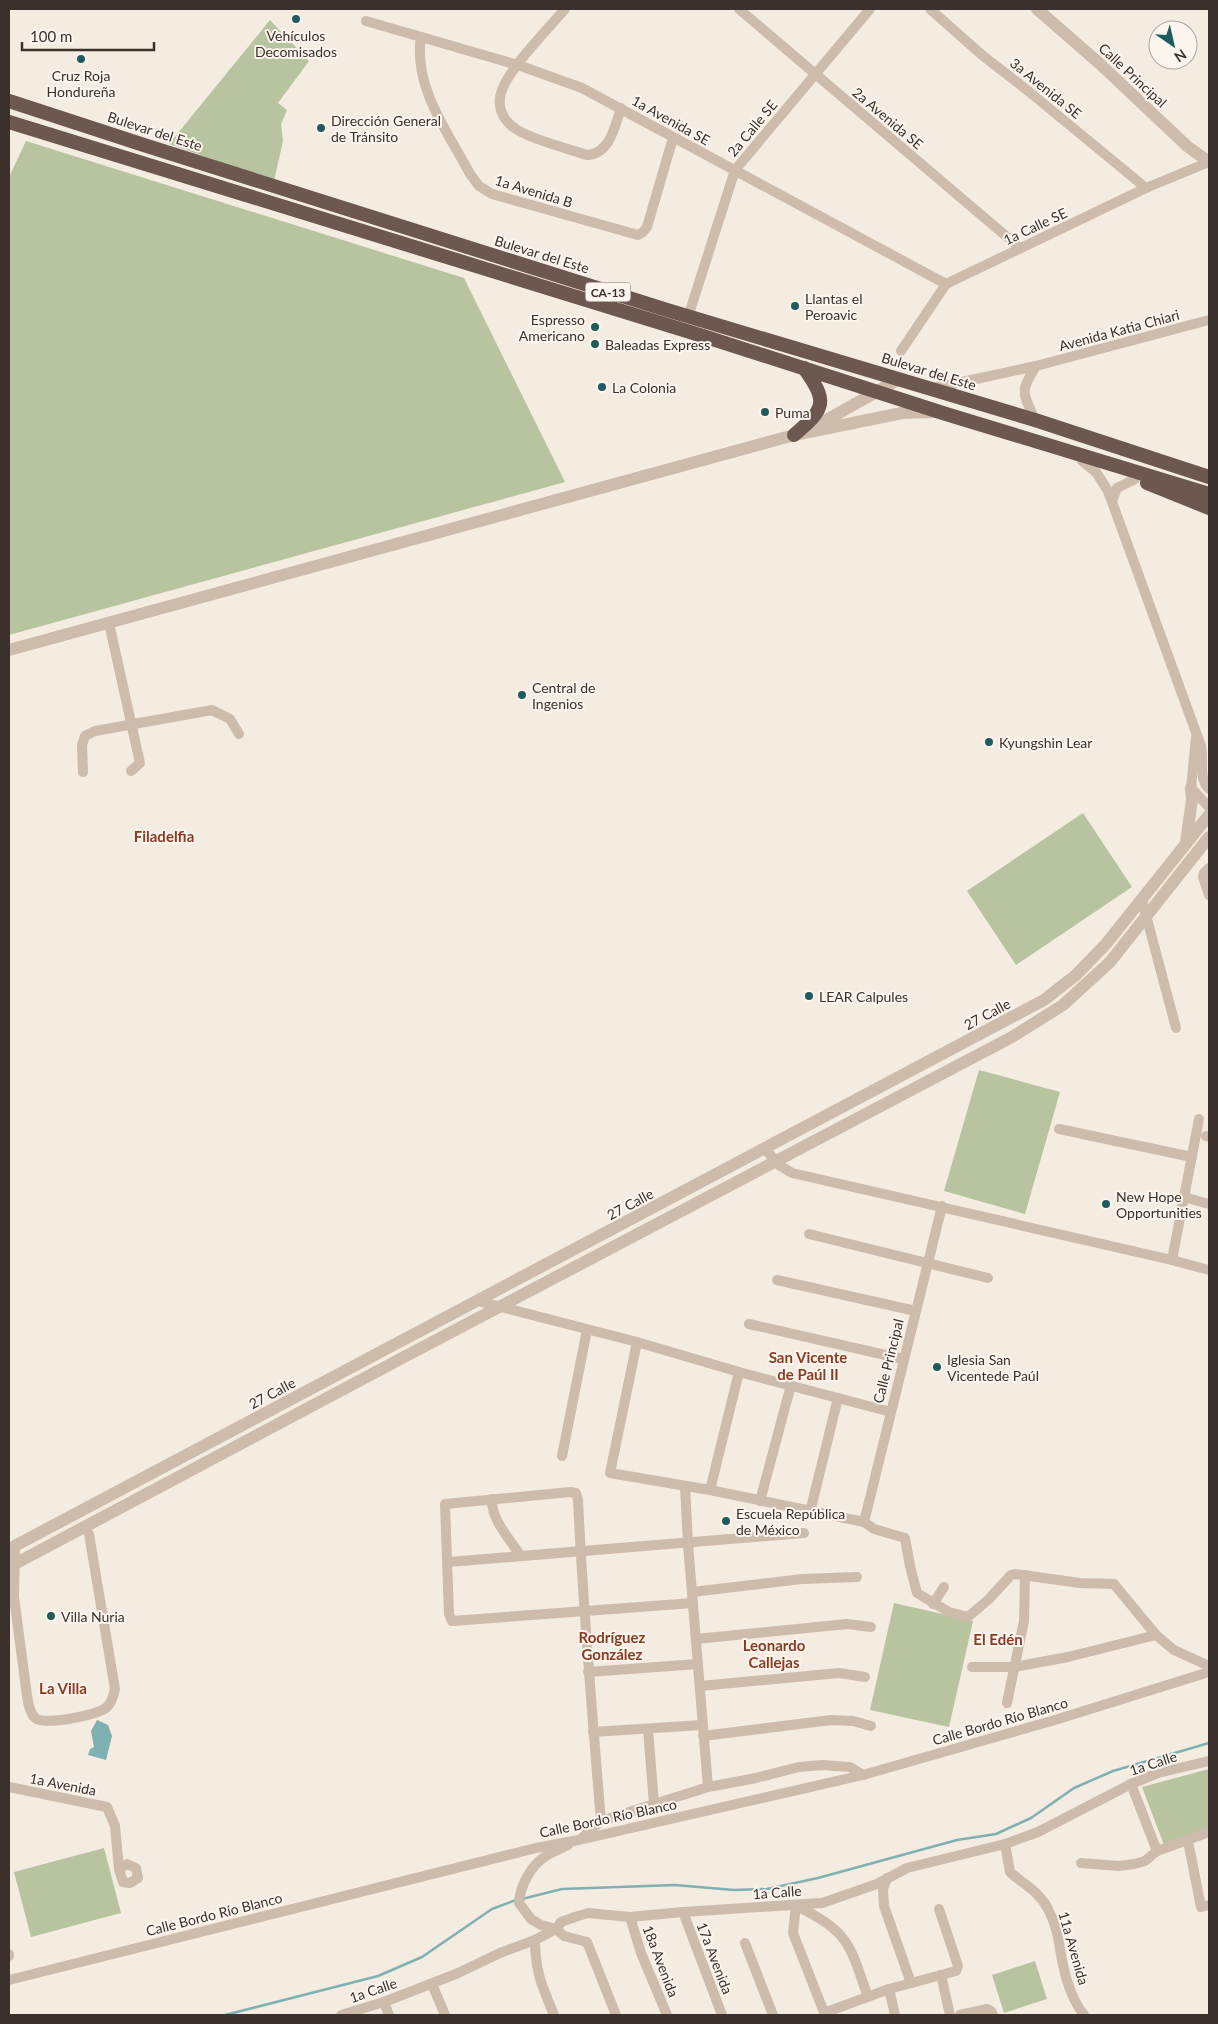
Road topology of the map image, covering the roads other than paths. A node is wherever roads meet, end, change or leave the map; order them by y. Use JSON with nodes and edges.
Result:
{"nodes":[{"id":1,"x":565,"y":9,"type":"edge"},
{"id":2,"x":739,"y":9,"type":"edge"},
{"id":3,"x":870,"y":9,"type":"edge"},
{"id":4,"x":930,"y":9,"type":"edge"},
{"id":5,"x":1037,"y":9,"type":"edge"},
{"id":6,"x":366,"y":20,"type":"dead end"},
{"id":7,"x":421,"y":37,"type":"junction"},
{"id":8,"x":518,"y":64,"type":"junction"},
{"id":9,"x":816,"y":74,"type":"junction"},
{"id":10,"x":13,"y":102,"type":"edge"},
{"id":11,"x":621,"y":108,"type":"junction"},
{"id":12,"x":9,"y":121,"type":"edge"},
{"id":13,"x":673,"y":138,"type":"junction"},
{"id":14,"x":1209,"y":162,"type":"edge"},
{"id":15,"x":735,"y":170,"type":"junction"},
{"id":16,"x":1146,"y":188,"type":"junction"},
{"id":17,"x":1020,"y":248,"type":"junction"},
{"id":18,"x":946,"y":284,"type":"junction"},
{"id":19,"x":688,"y":317,"type":"junction"},
{"id":20,"x":1209,"y":320,"type":"edge"},
{"id":21,"x":704,"y":336,"type":"junction"},
{"id":22,"x":901,"y":350,"type":"dead end"},
{"id":23,"x":807,"y":352,"type":"junction"},
{"id":24,"x":1036,"y":366,"type":"junction"},
{"id":25,"x":804,"y":368,"type":"junction"},
{"id":26,"x":899,"y":379,"type":"junction"},
{"id":27,"x":930,"y":389,"type":"junction"},
{"id":28,"x":878,"y":392,"type":"junction"},
{"id":29,"x":946,"y":414,"type":"junction"},
{"id":30,"x":1035,"y":420,"type":"junction"},
{"id":31,"x":800,"y":433,"type":"junction"},
{"id":32,"x":1084,"y":436,"type":"junction"},
{"id":33,"x":1061,"y":448,"type":"junction"},
{"id":34,"x":1082,"y":461,"type":"junction"},
{"id":35,"x":1209,"y":470,"type":"edge"},
{"id":36,"x":1209,"y":477,"type":"edge"},
{"id":37,"x":1135,"y":479,"type":"junction"},
{"id":38,"x":1207,"y":494,"type":"edge"},
{"id":39,"x":1112,"y":501,"type":"junction"},
{"id":40,"x":1209,"y":508,"type":"edge"},
{"id":41,"x":109,"y":623,"type":"junction"},
{"id":42,"x":9,"y":650,"type":"edge"},
{"id":43,"x":131,"y":725,"type":"junction"},
{"id":44,"x":1196,"y":733,"type":"junction"},
{"id":45,"x":239,"y":734,"type":"dead end"},
{"id":46,"x":131,"y":771,"type":"dead end"},
{"id":47,"x":82,"y":772,"type":"dead end"},
{"id":48,"x":1190,"y":788,"type":"junction"},
{"id":49,"x":1209,"y":790,"type":"edge"},
{"id":50,"x":1209,"y":806,"type":"edge"},
{"id":51,"x":1209,"y":815,"type":"edge"},
{"id":52,"x":1209,"y":837,"type":"edge"},
{"id":53,"x":1186,"y":846,"type":"junction"},
{"id":54,"x":1209,"y":868,"type":"edge"},
{"id":55,"x":1209,"y":895,"type":"edge"},
{"id":56,"x":1142,"y":900,"type":"junction"},
{"id":57,"x":1146,"y":917,"type":"junction"},
{"id":58,"x":1070,"y":980,"type":"junction"},
{"id":59,"x":1075,"y":995,"type":"junction"},
{"id":60,"x":1038,"y":1003,"type":"junction"},
{"id":61,"x":1046,"y":1016,"type":"junction"},
{"id":62,"x":1176,"y":1028,"type":"dead end"},
{"id":63,"x":1199,"y":1120,"type":"dead end"},
{"id":64,"x":1059,"y":1129,"type":"dead end"},
{"id":65,"x":766,"y":1149,"type":"junction"},
{"id":66,"x":1192,"y":1157,"type":"junction"},
{"id":67,"x":776,"y":1161,"type":"junction"},
{"id":68,"x":1184,"y":1197,"type":"junction"},
{"id":69,"x":1209,"y":1204,"type":"edge"},
{"id":70,"x":942,"y":1206,"type":"junction"},
{"id":71,"x":809,"y":1234,"type":"dead end"},
{"id":72,"x":1172,"y":1260,"type":"junction"},
{"id":73,"x":928,"y":1264,"type":"junction"},
{"id":74,"x":1209,"y":1270,"type":"edge"},
{"id":75,"x":988,"y":1278,"type":"dead end"},
{"id":76,"x":777,"y":1280,"type":"dead end"},
{"id":77,"x":478,"y":1301,"type":"junction"},
{"id":78,"x":500,"y":1307,"type":"junction"},
{"id":79,"x":916,"y":1311,"type":"junction"},
{"id":80,"x":749,"y":1324,"type":"dead end"},
{"id":81,"x":588,"y":1330,"type":"junction"},
{"id":82,"x":637,"y":1342,"type":"junction"},
{"id":83,"x":904,"y":1359,"type":"junction"},
{"id":84,"x":739,"y":1372,"type":"junction"},
{"id":85,"x":791,"y":1385,"type":"junction"},
{"id":86,"x":838,"y":1398,"type":"junction"},
{"id":87,"x":891,"y":1412,"type":"junction"},
{"id":88,"x":211,"y":1442,"type":"junction"},
{"id":89,"x":562,"y":1456,"type":"dead end"},
{"id":90,"x":215,"y":1458,"type":"junction"},
{"id":91,"x":685,"y":1486,"type":"junction"},
{"id":92,"x":710,"y":1490,"type":"junction"},
{"id":93,"x":492,"y":1499,"type":"junction"},
{"id":94,"x":760,"y":1501,"type":"junction"},
{"id":95,"x":810,"y":1512,"type":"junction"},
{"id":96,"x":864,"y":1522,"type":"junction"},
{"id":97,"x":804,"y":1533,"type":"dead end"},
{"id":98,"x":89,"y":1534,"type":"dead end"},
{"id":99,"x":688,"y":1544,"type":"junction"},
{"id":100,"x":12,"y":1547,"type":"edge"},
{"id":101,"x":580,"y":1550,"type":"junction"},
{"id":102,"x":520,"y":1555,"type":"junction"},
{"id":103,"x":448,"y":1562,"type":"junction"},
{"id":104,"x":11,"y":1566,"type":"edge"},
{"id":105,"x":1025,"y":1575,"type":"junction"},
{"id":106,"x":857,"y":1577,"type":"dead end"},
{"id":107,"x":9,"y":1585,"type":"edge"},
{"id":108,"x":944,"y":1587,"type":"dead end"},
{"id":109,"x":692,"y":1592,"type":"junction"},
{"id":110,"x":14,"y":1597,"type":"junction"},
{"id":111,"x":693,"y":1603,"type":"junction"},
{"id":112,"x":934,"y":1604,"type":"junction"},
{"id":113,"x":584,"y":1611,"type":"junction"},
{"id":114,"x":872,"y":1627,"type":"dead end"},
{"id":115,"x":1156,"y":1635,"type":"junction"},
{"id":116,"x":696,"y":1639,"type":"junction"},
{"id":117,"x":698,"y":1664,"type":"junction"},
{"id":118,"x":1209,"y":1666,"type":"edge"},
{"id":119,"x":972,"y":1667,"type":"dead end"},
{"id":120,"x":1014,"y":1667,"type":"junction"},
{"id":121,"x":588,"y":1672,"type":"junction"},
{"id":122,"x":1209,"y":1672,"type":"edge"},
{"id":123,"x":865,"y":1677,"type":"dead end"},
{"id":124,"x":700,"y":1686,"type":"junction"},
{"id":125,"x":1007,"y":1703,"type":"dead end"},
{"id":126,"x":872,"y":1726,"type":"dead end"},
{"id":127,"x":648,"y":1729,"type":"junction"},
{"id":128,"x":703,"y":1731,"type":"junction"},
{"id":129,"x":593,"y":1732,"type":"junction"},
{"id":130,"x":1209,"y":1761,"type":"edge"},
{"id":131,"x":863,"y":1775,"type":"junction"},
{"id":132,"x":1132,"y":1784,"type":"junction"},
{"id":133,"x":9,"y":1787,"type":"edge"},
{"id":134,"x":708,"y":1787,"type":"junction"},
{"id":135,"x":654,"y":1804,"type":"junction"},
{"id":136,"x":600,"y":1821,"type":"junction"},
{"id":137,"x":1209,"y":1832,"type":"edge"},
{"id":138,"x":579,"y":1840,"type":"junction"},
{"id":139,"x":1188,"y":1841,"type":"junction"},
{"id":140,"x":1005,"y":1844,"type":"junction"},
{"id":141,"x":1158,"y":1851,"type":"junction"},
{"id":142,"x":1081,"y":1863,"type":"dead end"},
{"id":143,"x":118,"y":1869,"type":"dead end"},
{"id":144,"x":887,"y":1878,"type":"junction"},
{"id":145,"x":796,"y":1905,"type":"junction"},
{"id":146,"x":1205,"y":1906,"type":"edge"},
{"id":147,"x":939,"y":1909,"type":"dead end"},
{"id":148,"x":683,"y":1912,"type":"junction"},
{"id":149,"x":630,"y":1917,"type":"junction"},
{"id":150,"x":556,"y":1929,"type":"junction"},
{"id":151,"x":535,"y":1940,"type":"junction"},
{"id":152,"x":745,"y":1943,"type":"dead end"},
{"id":153,"x":941,"y":1975,"type":"junction"},
{"id":154,"x":9,"y":1980,"type":"edge"},
{"id":155,"x":911,"y":1983,"type":"junction"},
{"id":156,"x":432,"y":1984,"type":"junction"},
{"id":157,"x":889,"y":1989,"type":"junction"},
{"id":158,"x":868,"y":1996,"type":"junction"},
{"id":159,"x":384,"y":2002,"type":"junction"},
{"id":160,"x":992,"y":2013,"type":"edge"},
{"id":161,"x":824,"y":2014,"type":"edge"},
{"id":162,"x":340,"y":2015,"type":"edge"},
{"id":163,"x":389,"y":2015,"type":"edge"},
{"id":164,"x":445,"y":2015,"type":"edge"},
{"id":165,"x":554,"y":2015,"type":"edge"},
{"id":166,"x":616,"y":2015,"type":"edge"},
{"id":167,"x":667,"y":2015,"type":"edge"},
{"id":168,"x":722,"y":2015,"type":"edge"},
{"id":169,"x":773,"y":2015,"type":"edge"},
{"id":170,"x":896,"y":2015,"type":"edge"},
{"id":171,"x":950,"y":2015,"type":"edge"},
{"id":172,"x":960,"y":2015,"type":"edge"},
{"id":173,"x":1084,"y":2015,"type":"edge"}],
"edges":[{"from":1,"to":8,"type":"street"},
{"from":2,"to":9,"type":"street","name":"2a Avenida SE"},
{"from":3,"to":9,"type":"street","name":"2a Calle SE"},
{"from":4,"to":16,"type":"street","name":"3a Avenida SE"},
{"from":5,"to":14,"type":"street","name":"Calle Principal"},
{"from":6,"to":7,"type":"street","name":"1a Avenida SE"},
{"from":7,"to":8,"type":"street","name":"1a Avenida SE"},
{"from":7,"to":13,"type":"street","name":"1a Avenida B"},
{"from":8,"to":11,"type":"street","name":"1a Avenida SE"},
{"from":8,"to":11,"type":"street"},
{"from":9,"to":15,"type":"street","name":"2a Calle SE"},
{"from":9,"to":17,"type":"street","name":"2a Avenida SE"},
{"from":10,"to":12,"type":"highway"},
{"from":10,"to":19,"type":"highway","name":"Bulevar del Este","number":"CA-13"},
{"from":11,"to":13,"type":"street","name":"1a Avenida SE"},
{"from":12,"to":21,"type":"highway","number":"CA-13"},
{"from":13,"to":15,"type":"street","name":"1a Avenida SE"},
{"from":14,"to":16,"type":"street","name":"1a Calle SE"},
{"from":15,"to":18,"type":"street","name":"1a Avenida SE"},
{"from":15,"to":19,"type":"street","name":"2a Calle SE"},
{"from":16,"to":17,"type":"street","name":"1a Calle SE"},
{"from":17,"to":18,"type":"street","name":"1a Calle SE"},
{"from":18,"to":22,"type":"street","name":"1a Calle SE"},
{"from":19,"to":23,"type":"highway","name":"Bulevar del Este","number":"CA-13"},
{"from":20,"to":24,"type":"street","name":"Avenida Katia Chiari"},
{"from":21,"to":23,"type":"highway"},
{"from":21,"to":25,"type":"highway","number":"CA-13"},
{"from":23,"to":26,"type":"highway","name":"Bulevar del Este","number":"CA-13"},
{"from":24,"to":27,"type":"street","name":"Avenida Katia Chiari"},
{"from":24,"to":30,"type":"street"},
{"from":25,"to":28,"type":"highway","number":"CA-13"},
{"from":25,"to":31,"type":"highway"},
{"from":26,"to":27,"type":"highway","name":"Bulevar del Este","number":"CA-13"},
{"from":26,"to":28,"type":"street"},
{"from":27,"to":30,"type":"highway","name":"Bulevar del Este","number":"CA-13"},
{"from":28,"to":29,"type":"highway","number":"CA-13"},
{"from":28,"to":31,"type":"street"},
{"from":29,"to":31,"type":"street"},
{"from":29,"to":33,"type":"highway","number":"CA-13"},
{"from":30,"to":32,"type":"highway","name":"Bulevar del Este","number":"CA-13"},
{"from":31,"to":41,"type":"street"},
{"from":32,"to":35,"type":"highway"},
{"from":32,"to":36,"type":"highway","name":"Bulevar del Este","number":"CA-13"},
{"from":33,"to":34,"type":"highway"},
{"from":33,"to":38,"type":"highway","number":"CA-13"},
{"from":34,"to":37,"type":"highway"},
{"from":34,"to":39,"type":"street"},
{"from":37,"to":39,"type":"street"},
{"from":37,"to":40,"type":"highway"},
{"from":39,"to":44,"type":"street"},
{"from":41,"to":42,"type":"street"},
{"from":41,"to":43,"type":"street"},
{"from":43,"to":45,"type":"street"},
{"from":43,"to":46,"type":"street"},
{"from":43,"to":47,"type":"street"},
{"from":44,"to":48,"type":"street"},
{"from":44,"to":49,"type":"street"},
{"from":48,"to":50,"type":"street"},
{"from":48,"to":53,"type":"street"},
{"from":51,"to":53,"type":"street","name":"27 Calle"},
{"from":52,"to":57,"type":"street"},
{"from":53,"to":56,"type":"street","name":"27 Calle"},
{"from":54,"to":55,"type":"street"},
{"from":56,"to":57,"type":"street"},
{"from":56,"to":58,"type":"street","name":"27 Calle"},
{"from":57,"to":59,"type":"street"},
{"from":57,"to":62,"type":"street"},
{"from":58,"to":59,"type":"street"},
{"from":58,"to":60,"type":"street","name":"27 Calle"},
{"from":59,"to":61,"type":"street"},
{"from":60,"to":61,"type":"street"},
{"from":60,"to":65,"type":"street","name":"27 Calle"},
{"from":61,"to":67,"type":"street"},
{"from":63,"to":66,"type":"street"},
{"from":64,"to":66,"type":"street"},
{"from":65,"to":67,"type":"street"},
{"from":65,"to":77,"type":"street","name":"27 Calle"},
{"from":66,"to":68,"type":"street"},
{"from":67,"to":70,"type":"street"},
{"from":67,"to":78,"type":"street"},
{"from":68,"to":69,"type":"street"},
{"from":68,"to":72,"type":"street"},
{"from":70,"to":72,"type":"street"},
{"from":70,"to":73,"type":"street","name":"Calle Principal"},
{"from":71,"to":73,"type":"street"},
{"from":72,"to":74,"type":"street"},
{"from":73,"to":75,"type":"street"},
{"from":73,"to":79,"type":"street","name":"Calle Principal"},
{"from":76,"to":79,"type":"street"},
{"from":77,"to":78,"type":"street"},
{"from":77,"to":88,"type":"street","name":"27 Calle"},
{"from":78,"to":81,"type":"street"},
{"from":78,"to":90,"type":"street"},
{"from":79,"to":83,"type":"street","name":"Calle Principal"},
{"from":80,"to":83,"type":"street"},
{"from":81,"to":82,"type":"street"},
{"from":81,"to":89,"type":"street"},
{"from":82,"to":84,"type":"street"},
{"from":82,"to":91,"type":"street"},
{"from":83,"to":87,"type":"street","name":"Calle Principal"},
{"from":84,"to":85,"type":"street"},
{"from":84,"to":92,"type":"street"},
{"from":85,"to":86,"type":"street"},
{"from":85,"to":94,"type":"street"},
{"from":86,"to":87,"type":"street"},
{"from":86,"to":95,"type":"street"},
{"from":87,"to":96,"type":"street","name":"Calle Principal"},
{"from":88,"to":90,"type":"street"},
{"from":88,"to":100,"type":"street","name":"27 Calle"},
{"from":90,"to":104,"type":"street"},
{"from":91,"to":92,"type":"street"},
{"from":91,"to":99,"type":"street"},
{"from":92,"to":94,"type":"street"},
{"from":93,"to":101,"type":"street"},
{"from":93,"to":102,"type":"street"},
{"from":93,"to":103,"type":"street"},
{"from":94,"to":95,"type":"street"},
{"from":95,"to":96,"type":"street"},
{"from":96,"to":112,"type":"street"},
{"from":97,"to":99,"type":"street"},
{"from":98,"to":110,"type":"street"},
{"from":99,"to":101,"type":"street"},
{"from":99,"to":109,"type":"street"},
{"from":100,"to":104,"type":"street"},
{"from":101,"to":102,"type":"street"},
{"from":101,"to":113,"type":"street"},
{"from":102,"to":103,"type":"street"},
{"from":103,"to":113,"type":"street"},
{"from":104,"to":110,"type":"street"},
{"from":105,"to":112,"type":"street"},
{"from":105,"to":115,"type":"street"},
{"from":105,"to":120,"type":"street"},
{"from":106,"to":109,"type":"street"},
{"from":107,"to":110,"type":"street"},
{"from":108,"to":112,"type":"street"},
{"from":109,"to":111,"type":"street"},
{"from":111,"to":113,"type":"street"},
{"from":111,"to":116,"type":"street"},
{"from":113,"to":121,"type":"street"},
{"from":114,"to":116,"type":"street"},
{"from":115,"to":118,"type":"street"},
{"from":115,"to":120,"type":"street"},
{"from":116,"to":117,"type":"street"},
{"from":117,"to":121,"type":"street"},
{"from":117,"to":124,"type":"street"},
{"from":119,"to":120,"type":"street"},
{"from":120,"to":125,"type":"street"},
{"from":121,"to":129,"type":"street"},
{"from":122,"to":131,"type":"street","name":"Calle Bordo Río Blanco"},
{"from":123,"to":124,"type":"street"},
{"from":124,"to":128,"type":"street"},
{"from":126,"to":128,"type":"street"},
{"from":127,"to":128,"type":"street"},
{"from":127,"to":129,"type":"street"},
{"from":127,"to":135,"type":"street"},
{"from":128,"to":134,"type":"street"},
{"from":129,"to":136,"type":"street"},
{"from":130,"to":132,"type":"street","name":"1a Calle"},
{"from":131,"to":134,"type":"street"},
{"from":131,"to":138,"type":"street","name":"Calle Bordo Río Blanco"},
{"from":132,"to":140,"type":"street","name":"1a Calle"},
{"from":132,"to":141,"type":"street"},
{"from":133,"to":143,"type":"street","name":"1a Avenida"},
{"from":134,"to":135,"type":"street"},
{"from":135,"to":136,"type":"street"},
{"from":136,"to":138,"type":"street"},
{"from":137,"to":139,"type":"street"},
{"from":138,"to":150,"type":"street"},
{"from":138,"to":154,"type":"street","name":"Calle Bordo Río Blanco"},
{"from":139,"to":141,"type":"street"},
{"from":139,"to":146,"type":"street"},
{"from":140,"to":144,"type":"street","name":"1a Calle"},
{"from":140,"to":173,"type":"street","name":"11a Avenida"},
{"from":141,"to":142,"type":"street"},
{"from":144,"to":145,"type":"street","name":"1a Calle"},
{"from":144,"to":155,"type":"street"},
{"from":145,"to":148,"type":"street","name":"1a Calle"},
{"from":145,"to":158,"type":"street"},
{"from":145,"to":161,"type":"street"},
{"from":147,"to":153,"type":"street"},
{"from":148,"to":149,"type":"street","name":"1a Calle"},
{"from":148,"to":168,"type":"street","name":"17a Avenida"},
{"from":149,"to":150,"type":"street","name":"1a Calle"},
{"from":149,"to":167,"type":"street","name":"18a Avenida"},
{"from":150,"to":151,"type":"street","name":"1a Calle"},
{"from":150,"to":166,"type":"street"},
{"from":151,"to":156,"type":"street","name":"1a Calle"},
{"from":151,"to":165,"type":"street"},
{"from":152,"to":169,"type":"street"},
{"from":153,"to":155,"type":"street"},
{"from":153,"to":171,"type":"street"},
{"from":155,"to":157,"type":"street"},
{"from":156,"to":159,"type":"street","name":"1a Calle"},
{"from":156,"to":164,"type":"street"},
{"from":157,"to":158,"type":"street"},
{"from":157,"to":170,"type":"street"},
{"from":158,"to":161,"type":"street"},
{"from":159,"to":162,"type":"street","name":"1a Calle"},
{"from":159,"to":163,"type":"street"},
{"from":160,"to":172,"type":"street"}]}
